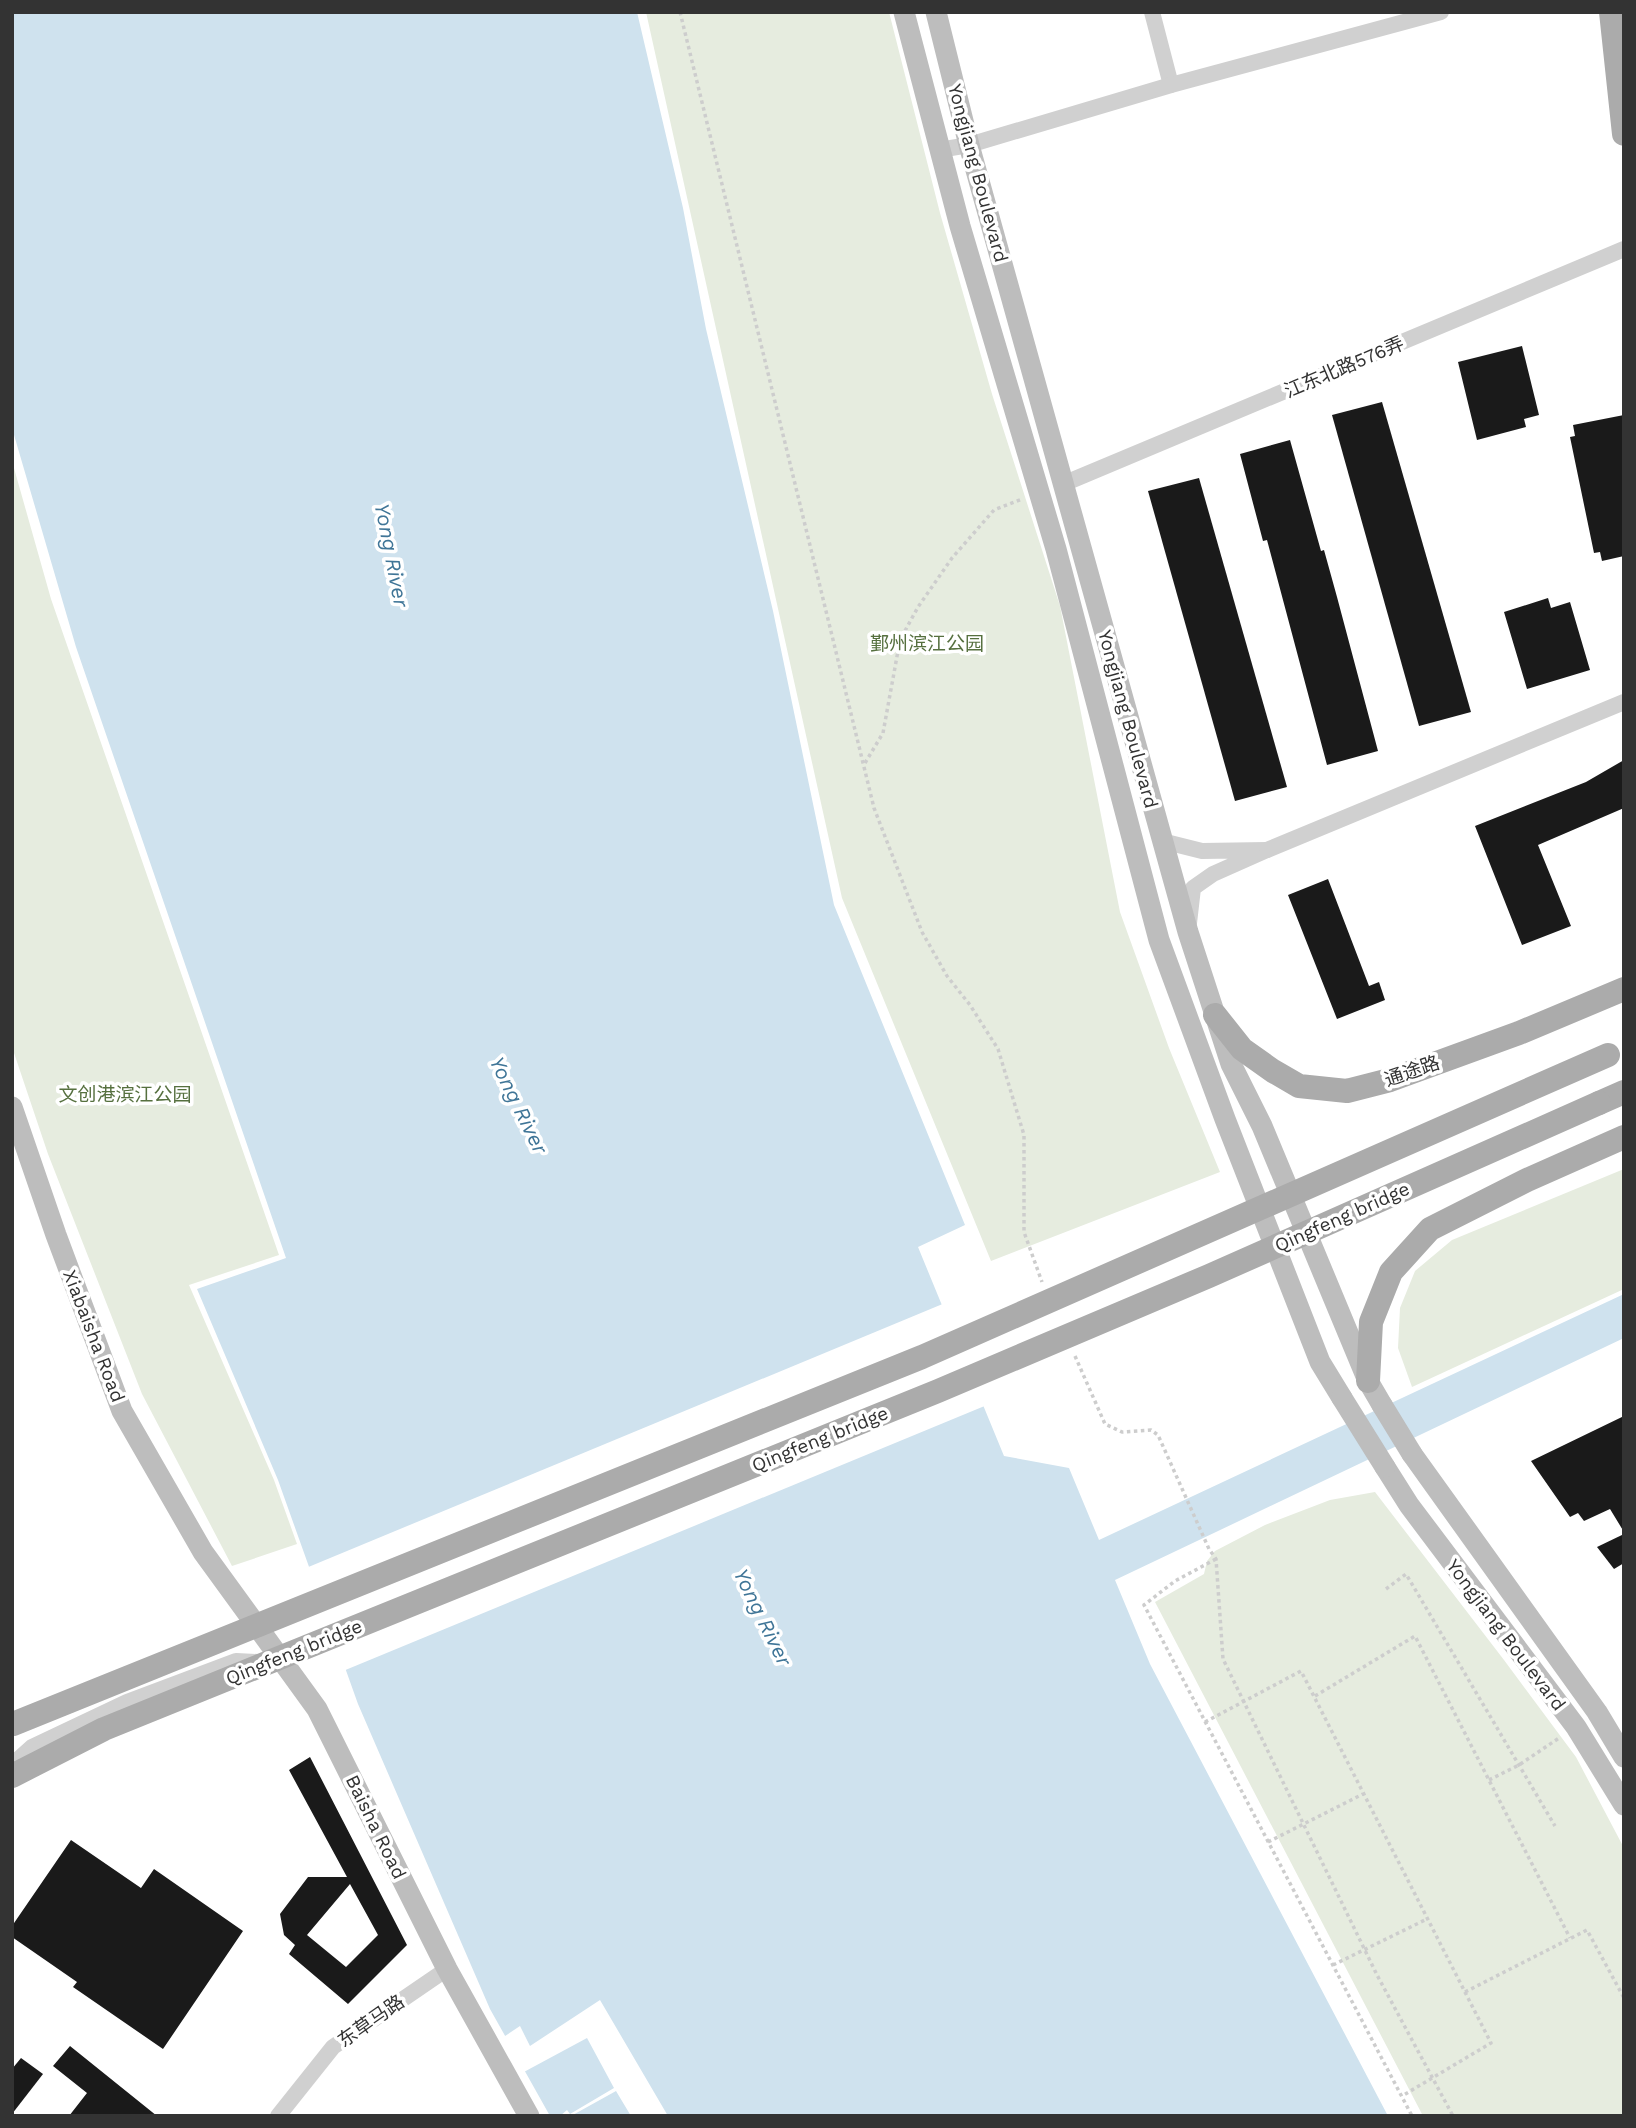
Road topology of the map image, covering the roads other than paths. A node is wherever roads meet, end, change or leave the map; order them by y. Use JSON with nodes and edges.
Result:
{"nodes":[{"id":1,"x":904,"y":12,"type":"edge"},
{"id":2,"x":936,"y":12,"type":"edge"},
{"id":3,"x":1152,"y":12,"type":"edge"},
{"id":4,"x":1441,"y":12,"type":"edge"},
{"id":5,"x":1611,"y":12,"type":"edge"},
{"id":6,"x":1171,"y":85,"type":"junction"},
{"id":7,"x":1624,"y":134,"type":"edge"},
{"id":8,"x":969,"y":145,"type":"junction"},
{"id":9,"x":939,"y":150,"type":"junction"},
{"id":10,"x":1624,"y":249,"type":"edge"},
{"id":11,"x":1063,"y":484,"type":"junction"},
{"id":12,"x":1624,"y":702,"type":"edge"},
{"id":13,"x":1163,"y":841,"type":"junction"},
{"id":14,"x":1266,"y":850,"type":"junction"},
{"id":15,"x":1188,"y":932,"type":"junction"},
{"id":16,"x":1624,"y":989,"type":"edge"},
{"id":17,"x":1215,"y":1015,"type":"junction"},
{"id":18,"x":1624,"y":1048,"type":"edge"},
{"id":19,"x":1624,"y":1092,"type":"edge"},
{"id":20,"x":12,"y":1107,"type":"edge"},
{"id":21,"x":1624,"y":1136,"type":"edge"},
{"id":22,"x":1368,"y":1381,"type":"junction"},
{"id":23,"x":203,"y":1552,"type":"joint"},
{"id":24,"x":298,"y":1683,"type":"junction"},
{"id":25,"x":12,"y":1724,"type":"edge"},
{"id":26,"x":1624,"y":1757,"type":"edge"},
{"id":27,"x":12,"y":1765,"type":"edge"},
{"id":28,"x":12,"y":1776,"type":"edge"},
{"id":29,"x":1624,"y":1805,"type":"edge"},
{"id":30,"x":447,"y":1969,"type":"junction"},
{"id":31,"x":278,"y":2116,"type":"edge"},
{"id":32,"x":528,"y":2116,"type":"edge"}],
"edges":[{"from":1,"to":9,"type":"main road","name":"Yongjiang Boulevard"},
{"from":2,"to":8,"type":"main road","name":"Yongjiang Boulevard"},
{"from":3,"to":6,"type":"street"},
{"from":4,"to":6,"type":"street"},
{"from":5,"to":7,"type":"main road"},
{"from":6,"to":8,"type":"street"},
{"from":8,"to":9,"type":"street"},
{"from":8,"to":11,"type":"main road","name":"Yongjiang Boulevard"},
{"from":9,"to":29,"type":"main road","name":"Yongjiang Boulevard","bridge":true},
{"from":10,"to":11,"type":"street","name":"江东北路576弄"},
{"from":11,"to":13,"type":"main road","name":"Yongjiang Boulevard"},
{"from":12,"to":14,"type":"street"},
{"from":13,"to":14,"type":"street"},
{"from":13,"to":15,"type":"main road","name":"Yongjiang Boulevard"},
{"from":14,"to":15,"type":"street"},
{"from":15,"to":17,"type":"main road","name":"Yongjiang Boulevard"},
{"from":16,"to":17,"type":"main road","name":"通途路"},
{"from":17,"to":22,"type":"main road","name":"Yongjiang Boulevard"},
{"from":18,"to":25,"type":"main road","name":"Qingfeng bridge","bridge":true},
{"from":19,"to":28,"type":"main road","name":"Qingfeng bridge","bridge":true},
{"from":20,"to":23,"type":"main road","name":"Xiabaisha Road"},
{"from":21,"to":22,"type":"main road"},
{"from":22,"to":26,"type":"main road","name":"Yongjiang Boulevard","bridge":true},
{"from":23,"to":24,"type":"main road","name":"Baisha Road"},
{"from":24,"to":27,"type":"street"},
{"from":24,"to":30,"type":"main road","name":"Baisha Road"},
{"from":30,"to":31,"type":"street","name":"东草马路"},
{"from":30,"to":32,"type":"main road","name":"Baisha Road"}]}
